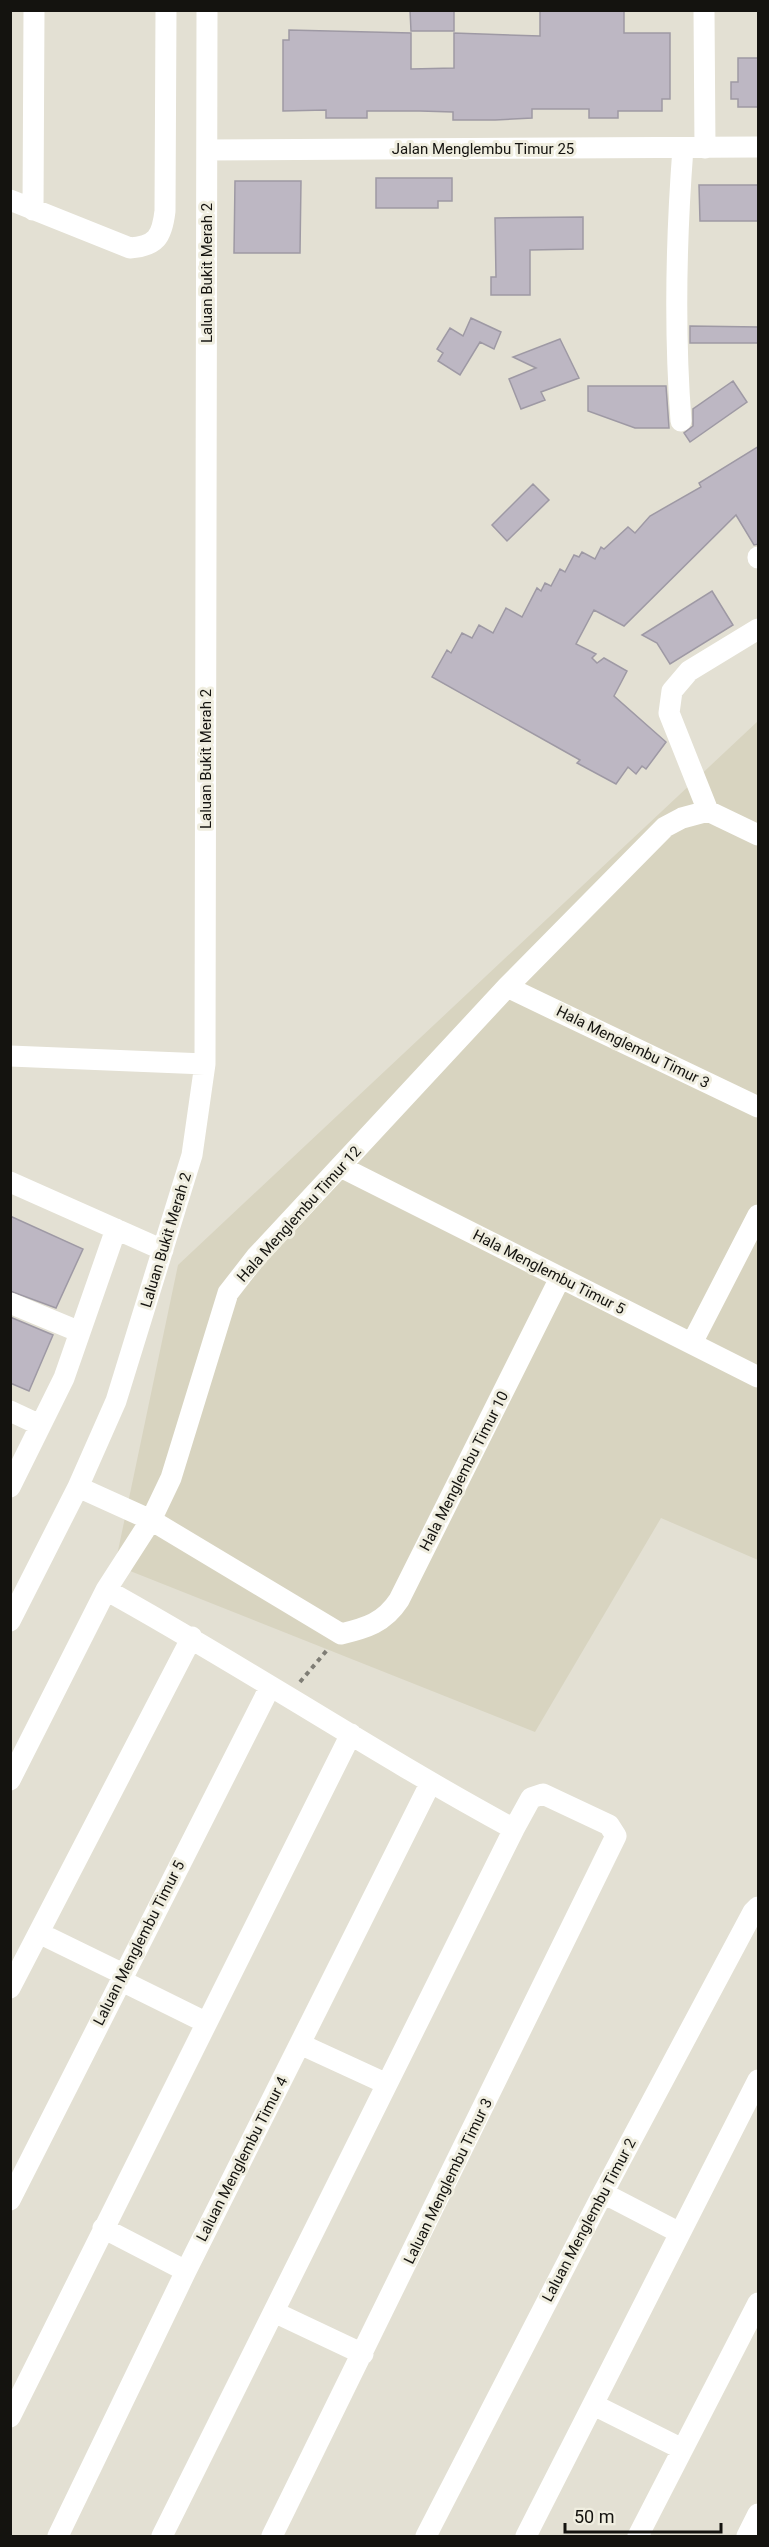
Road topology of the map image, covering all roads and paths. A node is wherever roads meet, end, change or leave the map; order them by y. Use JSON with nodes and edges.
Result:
{"nodes":[{"id":1,"x":34,"y":10,"type":"edge"},
{"id":2,"x":166,"y":10,"type":"edge"},
{"id":3,"x":207,"y":10,"type":"edge"},
{"id":4,"x":704,"y":10,"type":"edge"},
{"id":5,"x":759,"y":147,"type":"edge"},
{"id":6,"x":683,"y":148,"type":"junction"},
{"id":7,"x":705,"y":148,"type":"junction"},
{"id":8,"x":207,"y":150,"type":"junction"},
{"id":9,"x":10,"y":200,"type":"edge"},
{"id":10,"x":33,"y":210,"type":"junction"},
{"id":11,"x":681,"y":421,"type":"dead end"},
{"id":12,"x":759,"y":629,"type":"edge"},
{"id":13,"x":708,"y":811,"type":"junction"},
{"id":14,"x":759,"y":835,"type":"edge"},
{"id":15,"x":507,"y":987,"type":"junction"},
{"id":16,"x":10,"y":1056,"type":"edge"},
{"id":17,"x":205,"y":1064,"type":"junction"},
{"id":18,"x":759,"y":1107,"type":"edge"},
{"id":19,"x":341,"y":1167,"type":"junction"},
{"id":20,"x":10,"y":1182,"type":"edge"},
{"id":21,"x":759,"y":1215,"type":"edge"},
{"id":22,"x":116,"y":1229,"type":"junction"},
{"id":23,"x":163,"y":1250,"type":"junction"},
{"id":24,"x":560,"y":1278,"type":"junction"},
{"id":25,"x":10,"y":1303,"type":"edge"},
{"id":26,"x":80,"y":1332,"type":"junction"},
{"id":27,"x":692,"y":1343,"type":"junction"},
{"id":28,"x":759,"y":1377,"type":"edge"},
{"id":29,"x":10,"y":1411,"type":"edge"},
{"id":30,"x":40,"y":1425,"type":"junction"},
{"id":31,"x":78,"y":1486,"type":"junction"},
{"id":32,"x":10,"y":1487,"type":"edge"},
{"id":33,"x":151,"y":1520,"type":"junction"},
{"id":34,"x":106,"y":1590,"type":"junction"},
{"id":35,"x":10,"y":1621,"type":"edge"},
{"id":36,"x":340,"y":1634,"type":"junction"},
{"id":37,"x":192,"y":1637,"type":"junction"},
{"id":38,"x":278,"y":1692,"type":"junction"},
{"id":39,"x":351,"y":1734,"type":"junction"},
{"id":40,"x":10,"y":1780,"type":"edge"},
{"id":41,"x":430,"y":1784,"type":"junction"},
{"id":42,"x":514,"y":1829,"type":"junction"},
{"id":43,"x":759,"y":1907,"type":"edge"},
{"id":44,"x":39,"y":1933,"type":"junction"},
{"id":45,"x":122,"y":1977,"type":"junction"},
{"id":46,"x":10,"y":1988,"type":"edge"},
{"id":47,"x":205,"y":2022,"type":"junction"},
{"id":48,"x":300,"y":2044,"type":"junction"},
{"id":49,"x":759,"y":2080,"type":"edge"},
{"id":50,"x":387,"y":2084,"type":"junction"},
{"id":51,"x":603,"y":2193,"type":"junction"},
{"id":52,"x":10,"y":2200,"type":"edge"},
{"id":53,"x":103,"y":2228,"type":"junction"},
{"id":54,"x":680,"y":2233,"type":"junction"},
{"id":55,"x":186,"y":2271,"type":"junction"},
{"id":56,"x":759,"y":2303,"type":"edge"},
{"id":57,"x":274,"y":2312,"type":"junction"},
{"id":58,"x":363,"y":2354,"type":"junction"},
{"id":59,"x":594,"y":2405,"type":"junction"},
{"id":60,"x":10,"y":2416,"type":"edge"},
{"id":61,"x":682,"y":2449,"type":"junction"},
{"id":62,"x":759,"y":2514,"type":"edge"},
{"id":63,"x":58,"y":2536,"type":"edge"},
{"id":64,"x":162,"y":2536,"type":"edge"},
{"id":65,"x":272,"y":2536,"type":"edge"},
{"id":66,"x":426,"y":2536,"type":"edge"},
{"id":67,"x":526,"y":2536,"type":"edge"},
{"id":68,"x":638,"y":2536,"type":"edge"},
{"id":69,"x":747,"y":2536,"type":"edge"}],
"edges":[{"from":1,"to":10,"type":"street"},
{"from":2,"to":10,"type":"street"},
{"from":3,"to":8,"type":"street","name":"Laluan Bukit Merah 2"},
{"from":4,"to":7,"type":"street"},
{"from":5,"to":7,"type":"street","name":"Jalan Menglembu Timur 25"},
{"from":6,"to":7,"type":"street","name":"Jalan Menglembu Timur 25"},
{"from":6,"to":8,"type":"street","name":"Jalan Menglembu Timur 25"},
{"from":6,"to":11,"type":"street"},
{"from":8,"to":17,"type":"street","name":"Laluan Bukit Merah 2"},
{"from":9,"to":10,"type":"street"},
{"from":12,"to":13,"type":"street"},
{"from":13,"to":14,"type":"street"},
{"from":13,"to":15,"type":"street","name":"Hala Menglembu Timur 12"},
{"from":15,"to":18,"type":"street","name":"Hala Menglembu Timur 3"},
{"from":15,"to":19,"type":"street","name":"Hala Menglembu Timur 12"},
{"from":16,"to":17,"type":"street"},
{"from":17,"to":23,"type":"street","name":"Laluan Bukit Merah 2"},
{"from":19,"to":24,"type":"street","name":"Hala Menglembu Timur 5"},
{"from":19,"to":33,"type":"street","name":"Hala Menglembu Timur 12"},
{"from":20,"to":22,"type":"street"},
{"from":21,"to":27,"type":"street"},
{"from":22,"to":23,"type":"street"},
{"from":22,"to":26,"type":"street"},
{"from":23,"to":31,"type":"street","name":"Laluan Bukit Merah 2"},
{"from":24,"to":27,"type":"street","name":"Hala Menglembu Timur 5"},
{"from":24,"to":36,"type":"street","name":"Hala Menglembu Timur 10"},
{"from":25,"to":26,"type":"street"},
{"from":26,"to":30,"type":"street"},
{"from":27,"to":28,"type":"street","name":"Hala Menglembu Timur 5"},
{"from":29,"to":30,"type":"street"},
{"from":30,"to":32,"type":"street"},
{"from":31,"to":33,"type":"street"},
{"from":31,"to":35,"type":"street","name":"Laluan Bukit Merah 2"},
{"from":33,"to":34,"type":"street","name":"Hala Menglembu Timur 12"},
{"from":33,"to":36,"type":"street"},
{"from":34,"to":37,"type":"street"},
{"from":34,"to":40,"type":"street","name":"Hala Menglembu Timur 12"},
{"from":36,"to":38,"type":"path"},
{"from":37,"to":38,"type":"street"},
{"from":37,"to":44,"type":"street"},
{"from":38,"to":39,"type":"street"},
{"from":38,"to":45,"type":"street","name":"Laluan Menglembu Timur 5"},
{"from":39,"to":41,"type":"street"},
{"from":39,"to":47,"type":"street"},
{"from":41,"to":42,"type":"street"},
{"from":41,"to":48,"type":"street","name":"Laluan Menglembu Timur 4"},
{"from":42,"to":50,"type":"street"},
{"from":42,"to":58,"type":"street","name":"Laluan Menglembu Timur 3"},
{"from":43,"to":51,"type":"street","name":"Laluan Menglembu Timur 2"},
{"from":44,"to":45,"type":"street"},
{"from":44,"to":46,"type":"street"},
{"from":45,"to":47,"type":"street"},
{"from":45,"to":52,"type":"street","name":"Laluan Menglembu Timur 5"},
{"from":47,"to":53,"type":"street"},
{"from":48,"to":50,"type":"street"},
{"from":48,"to":55,"type":"street","name":"Laluan Menglembu Timur 4"},
{"from":49,"to":54,"type":"street"},
{"from":50,"to":57,"type":"street"},
{"from":51,"to":54,"type":"street"},
{"from":51,"to":66,"type":"street","name":"Laluan Menglembu Timur 2"},
{"from":53,"to":55,"type":"street"},
{"from":53,"to":60,"type":"street"},
{"from":54,"to":59,"type":"street"},
{"from":55,"to":63,"type":"street","name":"Laluan Menglembu Timur 4"},
{"from":56,"to":61,"type":"street"},
{"from":57,"to":58,"type":"street"},
{"from":57,"to":64,"type":"street"},
{"from":58,"to":65,"type":"street","name":"Laluan Menglembu Timur 3"},
{"from":59,"to":61,"type":"street"},
{"from":59,"to":67,"type":"street"},
{"from":61,"to":68,"type":"street"},
{"from":62,"to":69,"type":"street"}]}
